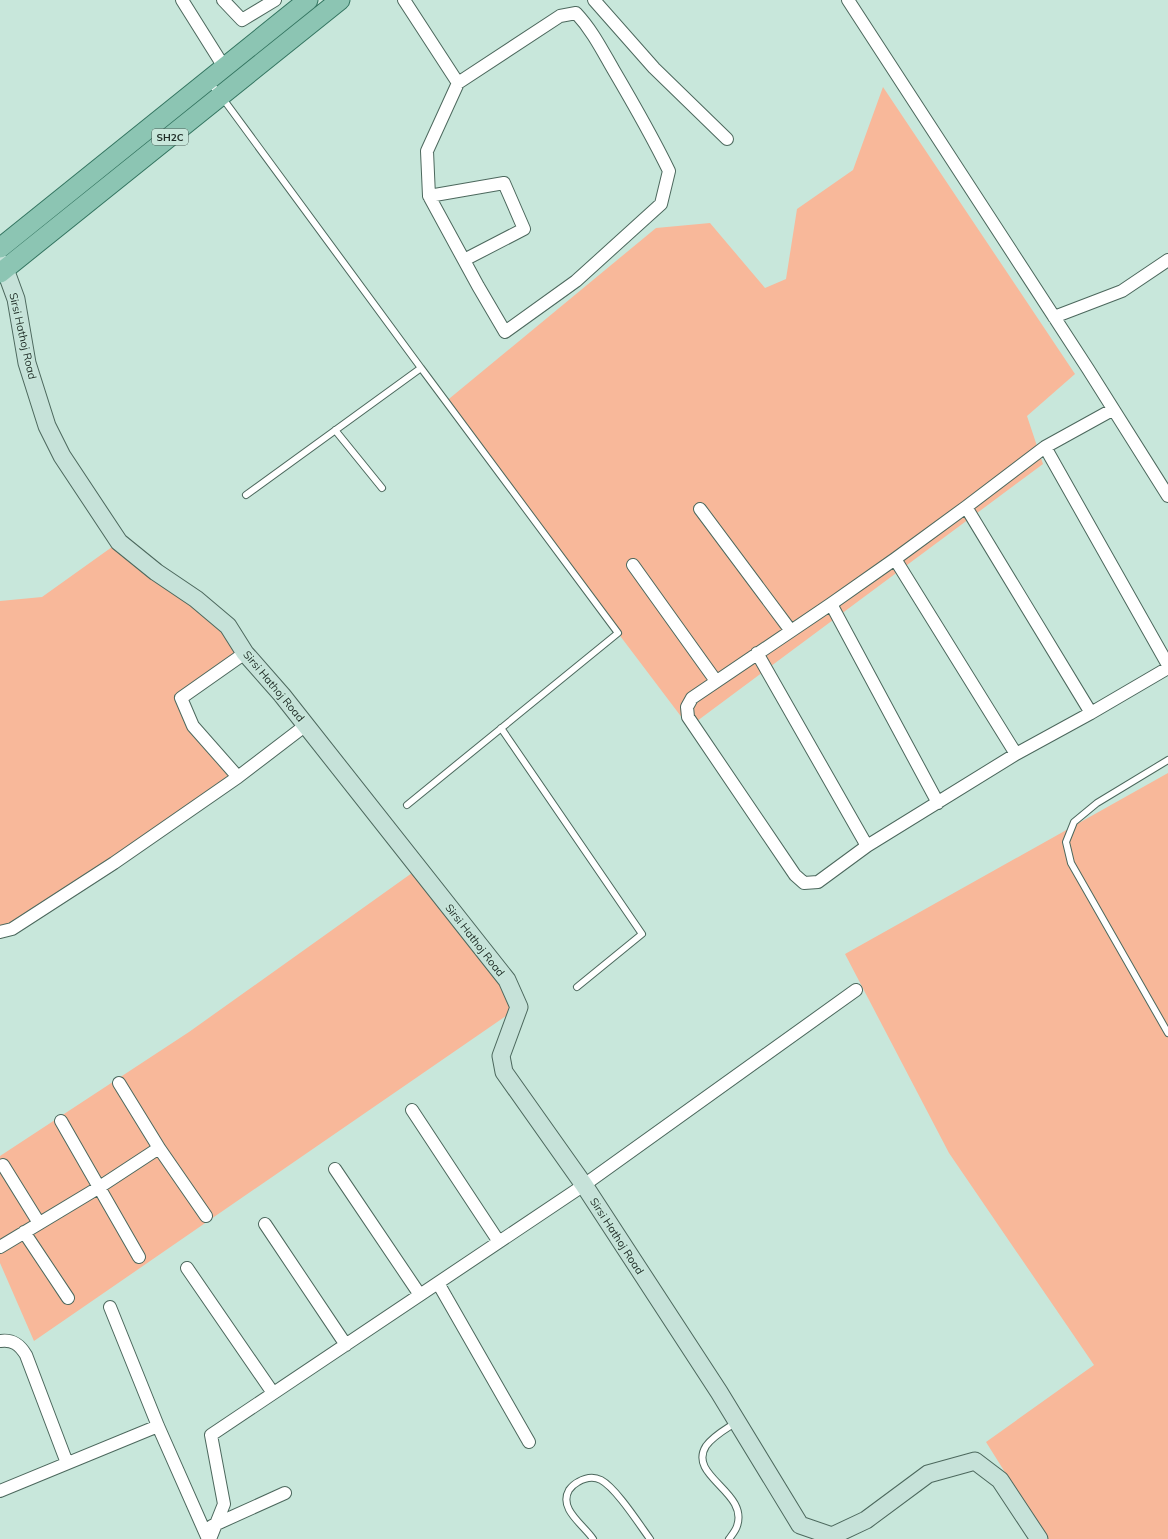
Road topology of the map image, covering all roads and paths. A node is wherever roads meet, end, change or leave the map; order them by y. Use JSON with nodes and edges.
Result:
{"nodes":[{"id":1,"x":182,"y":0,"type":"edge"},
{"id":2,"x":223,"y":0,"type":"edge"},
{"id":3,"x":275,"y":0,"type":"edge"},
{"id":4,"x":308,"y":0,"type":"edge"},
{"id":5,"x":340,"y":0,"type":"edge"},
{"id":6,"x":404,"y":0,"type":"edge"},
{"id":7,"x":594,"y":0,"type":"edge"},
{"id":8,"x":848,"y":0,"type":"edge"},
{"id":9,"x":224,"y":68,"type":"junction"},
{"id":10,"x":208,"y":81,"type":"junction"},
{"id":11,"x":458,"y":83,"type":"junction"},
{"id":12,"x":221,"y":96,"type":"junction"},
{"id":13,"x":726,"y":139,"type":"dead end"},
{"id":14,"x":429,"y":196,"type":"junction"},
{"id":15,"x":0,"y":248,"type":"edge"},
{"id":16,"x":464,"y":260,"type":"junction"},
{"id":17,"x":1168,"y":260,"type":"edge"},
{"id":18,"x":2,"y":268,"type":"edge"},
{"id":19,"x":1054,"y":317,"type":"junction"},
{"id":20,"x":421,"y":368,"type":"junction"},
{"id":21,"x":1112,"y":410,"type":"junction"},
{"id":22,"x":335,"y":430,"type":"junction"},
{"id":23,"x":1045,"y":447,"type":"junction"},
{"id":24,"x":382,"y":488,"type":"dead end"},
{"id":25,"x":246,"y":495,"type":"dead end"},
{"id":26,"x":1168,"y":496,"type":"edge"},
{"id":27,"x":966,"y":507,"type":"junction"},
{"id":28,"x":700,"y":509,"type":"dead end"},
{"id":29,"x":895,"y":559,"type":"junction"},
{"id":30,"x":632,"y":565,"type":"dead end"},
{"id":31,"x":831,"y":604,"type":"junction"},
{"id":32,"x":791,"y":631,"type":"junction"},
{"id":33,"x":245,"y":652,"type":"junction"},
{"id":34,"x":757,"y":653,"type":"junction"},
{"id":35,"x":1168,"y":665,"type":"edge"},
{"id":36,"x":1168,"y":668,"type":"edge"},
{"id":37,"x":716,"y":681,"type":"junction"},
{"id":38,"x":1091,"y":713,"type":"junction"},
{"id":39,"x":306,"y":725,"type":"junction"},
{"id":40,"x":501,"y":728,"type":"junction"},
{"id":41,"x":1016,"y":754,"type":"junction"},
{"id":42,"x":1168,"y":760,"type":"edge"},
{"id":43,"x":238,"y":777,"type":"junction"},
{"id":44,"x":938,"y":803,"type":"junction"},
{"id":45,"x":407,"y":805,"type":"dead end"},
{"id":46,"x":868,"y":846,"type":"junction"},
{"id":47,"x":0,"y":932,"type":"edge"},
{"id":48,"x":577,"y":987,"type":"dead end"},
{"id":49,"x":856,"y":990,"type":"dead end"},
{"id":50,"x":1168,"y":1033,"type":"edge"},
{"id":51,"x":119,"y":1083,"type":"dead end"},
{"id":52,"x":412,"y":1110,"type":"dead end"},
{"id":53,"x":61,"y":1121,"type":"dead end"},
{"id":54,"x":159,"y":1148,"type":"junction"},
{"id":55,"x":3,"y":1165,"type":"dead end"},
{"id":56,"x":334,"y":1169,"type":"dead end"},
{"id":57,"x":584,"y":1185,"type":"junction"},
{"id":58,"x":98,"y":1188,"type":"junction"},
{"id":59,"x":206,"y":1216,"type":"dead end"},
{"id":60,"x":39,"y":1223,"type":"junction"},
{"id":61,"x":265,"y":1224,"type":"dead end"},
{"id":62,"x":24,"y":1232,"type":"junction"},
{"id":63,"x":499,"y":1242,"type":"junction"},
{"id":64,"x":0,"y":1247,"type":"edge"},
{"id":65,"x":139,"y":1257,"type":"dead end"},
{"id":66,"x":186,"y":1268,"type":"dead end"},
{"id":67,"x":438,"y":1283,"type":"junction"},
{"id":68,"x":420,"y":1295,"type":"junction"},
{"id":69,"x":68,"y":1298,"type":"dead end"},
{"id":70,"x":110,"y":1307,"type":"dead end"},
{"id":71,"x":0,"y":1341,"type":"edge"},
{"id":72,"x":346,"y":1345,"type":"junction"},
{"id":73,"x":273,"y":1394,"type":"junction"},
{"id":74,"x":737,"y":1422,"type":"junction"},
{"id":75,"x":158,"y":1426,"type":"junction"},
{"id":76,"x":529,"y":1442,"type":"dead end"},
{"id":77,"x":67,"y":1463,"type":"junction"},
{"id":78,"x":0,"y":1491,"type":"edge"},
{"id":79,"x":285,"y":1493,"type":"dead end"},
{"id":80,"x":209,"y":1533,"type":"edge"},
{"id":81,"x":593,"y":1539,"type":"edge"},
{"id":82,"x":650,"y":1539,"type":"edge"},
{"id":83,"x":729,"y":1539,"type":"edge"},
{"id":84,"x":1039,"y":1539,"type":"edge"}],
"edges":[{"from":1,"to":9,"type":"street"},
{"from":2,"to":3,"type":"street"},
{"from":4,"to":9,"type":"main road","number":"SH2C"},
{"from":5,"to":12,"type":"main road","number":"SH2C"},
{"from":6,"to":11,"type":"street"},
{"from":7,"to":13,"type":"street"},
{"from":8,"to":19,"type":"street"},
{"from":9,"to":10,"type":"main road","number":"SH2C"},
{"from":10,"to":12,"type":"lane"},
{"from":10,"to":15,"type":"main road","number":"SH2C"},
{"from":11,"to":14,"type":"street"},
{"from":11,"to":16,"type":"street"},
{"from":12,"to":18,"type":"main road","number":"SH2C"},
{"from":12,"to":20,"type":"lane"},
{"from":14,"to":16,"type":"street"},
{"from":14,"to":16,"type":"street"},
{"from":17,"to":19,"type":"street"},
{"from":18,"to":33,"type":"street","name":"Sirsi Hathoj Road"},
{"from":19,"to":21,"type":"street"},
{"from":20,"to":22,"type":"lane"},
{"from":20,"to":40,"type":"lane"},
{"from":21,"to":23,"type":"street"},
{"from":21,"to":26,"type":"street"},
{"from":22,"to":24,"type":"lane"},
{"from":22,"to":25,"type":"lane"},
{"from":23,"to":27,"type":"street"},
{"from":23,"to":35,"type":"street"},
{"from":27,"to":29,"type":"street"},
{"from":27,"to":38,"type":"street"},
{"from":28,"to":32,"type":"street"},
{"from":29,"to":31,"type":"street"},
{"from":29,"to":41,"type":"street"},
{"from":30,"to":37,"type":"street"},
{"from":31,"to":32,"type":"street"},
{"from":31,"to":44,"type":"street"},
{"from":32,"to":34,"type":"street"},
{"from":33,"to":39,"type":"street","name":"Sirsi Hathoj Road"},
{"from":33,"to":43,"type":"street"},
{"from":34,"to":37,"type":"street"},
{"from":34,"to":46,"type":"street"},
{"from":36,"to":38,"type":"street"},
{"from":37,"to":46,"type":"street"},
{"from":38,"to":41,"type":"street"},
{"from":39,"to":43,"type":"street"},
{"from":39,"to":57,"type":"street","name":"Sirsi Hathoj Road"},
{"from":40,"to":45,"type":"lane"},
{"from":40,"to":48,"type":"lane"},
{"from":41,"to":44,"type":"street"},
{"from":42,"to":50,"type":"lane"},
{"from":43,"to":47,"type":"street"},
{"from":44,"to":46,"type":"street"},
{"from":49,"to":57,"type":"street"},
{"from":51,"to":54,"type":"street"},
{"from":52,"to":63,"type":"street"},
{"from":53,"to":58,"type":"street"},
{"from":54,"to":58,"type":"street"},
{"from":54,"to":59,"type":"street"},
{"from":55,"to":60,"type":"street"},
{"from":56,"to":68,"type":"street"},
{"from":57,"to":63,"type":"street"},
{"from":57,"to":74,"type":"street","name":"Sirsi Hathoj Road"},
{"from":58,"to":60,"type":"street"},
{"from":58,"to":65,"type":"street"},
{"from":60,"to":62,"type":"street"},
{"from":61,"to":72,"type":"street"},
{"from":62,"to":64,"type":"street"},
{"from":62,"to":69,"type":"street"},
{"from":63,"to":67,"type":"street"},
{"from":66,"to":73,"type":"street"},
{"from":67,"to":68,"type":"street"},
{"from":67,"to":76,"type":"street"},
{"from":68,"to":72,"type":"street"},
{"from":70,"to":75,"type":"street"},
{"from":71,"to":77,"type":"street"},
{"from":72,"to":73,"type":"street"},
{"from":73,"to":80,"type":"street"},
{"from":74,"to":83,"type":"lane"},
{"from":74,"to":84,"type":"street","name":"Sirsi Hathoj Road"},
{"from":75,"to":77,"type":"street"},
{"from":75,"to":80,"type":"street"},
{"from":77,"to":78,"type":"street"},
{"from":79,"to":80,"type":"street"},
{"from":81,"to":82,"type":"lane"}]}
